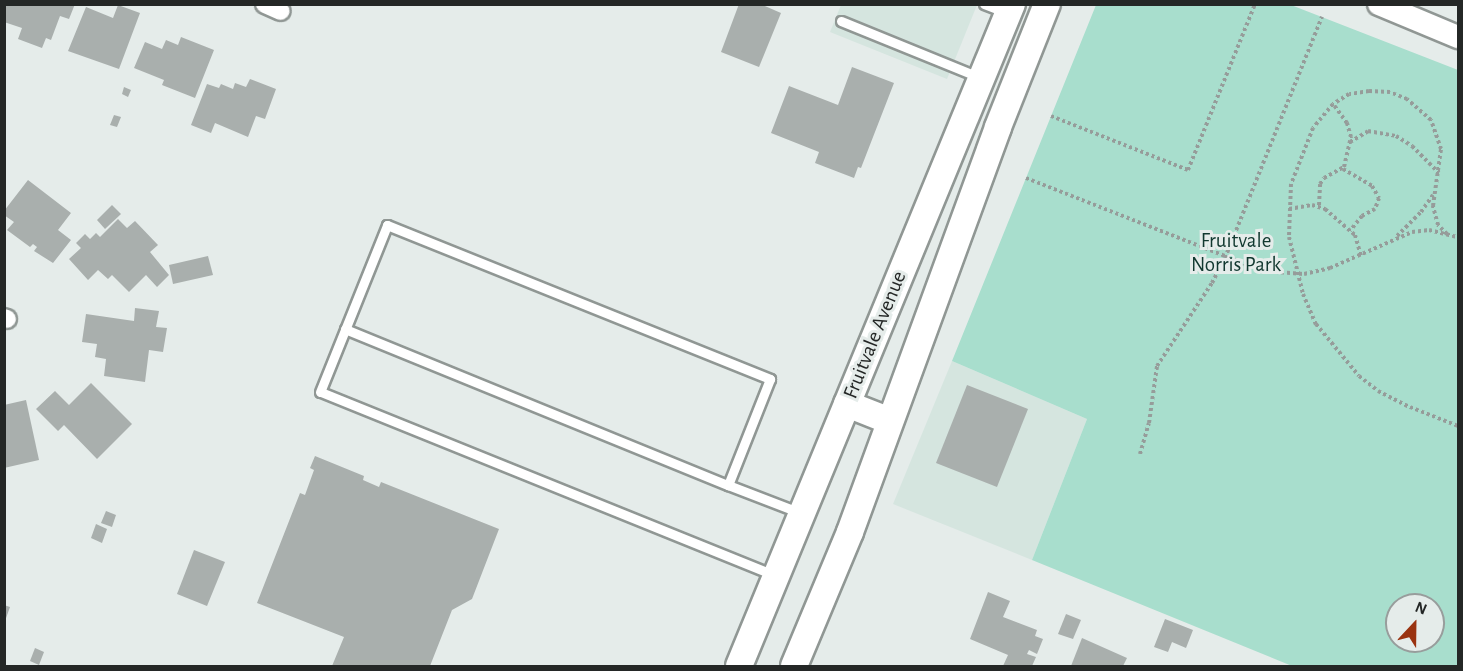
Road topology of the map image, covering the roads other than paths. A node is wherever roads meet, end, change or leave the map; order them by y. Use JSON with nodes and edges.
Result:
{"nodes":[{"id":1,"x":1047,"y":4,"type":"edge"},
{"id":2,"x":1379,"y":4,"type":"edge"},
{"id":3,"x":1001,"y":8,"type":"edge"},
{"id":4,"x":841,"y":21,"type":"dead end"},
{"id":5,"x":1458,"y":37,"type":"edge"},
{"id":6,"x":982,"y":78,"type":"junction"},
{"id":7,"x":345,"y":329,"type":"junction"},
{"id":8,"x":847,"y":404,"type":"junction"},
{"id":9,"x":890,"y":421,"type":"junction"},
{"id":10,"x":728,"y":485,"type":"junction"},
{"id":11,"x":803,"y":514,"type":"junction"},
{"id":12,"x":777,"y":576,"type":"junction"},
{"id":13,"x":739,"y":666,"type":"edge"},
{"id":14,"x":794,"y":666,"type":"edge"}],
"edges":[{"from":1,"to":9,"type":"main road","name":"Fruitvale Avenue"},
{"from":2,"to":5,"type":"street"},
{"from":3,"to":6,"type":"main road","name":"Fruitvale Avenue"},
{"from":4,"to":6,"type":"lane"},
{"from":6,"to":8,"type":"main road","name":"Fruitvale Avenue"},
{"from":7,"to":10,"type":"lane"},
{"from":7,"to":10,"type":"lane"},
{"from":7,"to":12,"type":"lane"},
{"from":8,"to":9,"type":"main road"},
{"from":8,"to":11,"type":"main road","name":"Fruitvale Avenue"},
{"from":9,"to":14,"type":"main road","name":"Fruitvale Avenue"},
{"from":10,"to":11,"type":"lane"},
{"from":11,"to":12,"type":"main road","name":"Fruitvale Avenue"},
{"from":12,"to":13,"type":"main road","name":"Fruitvale Avenue"}]}
